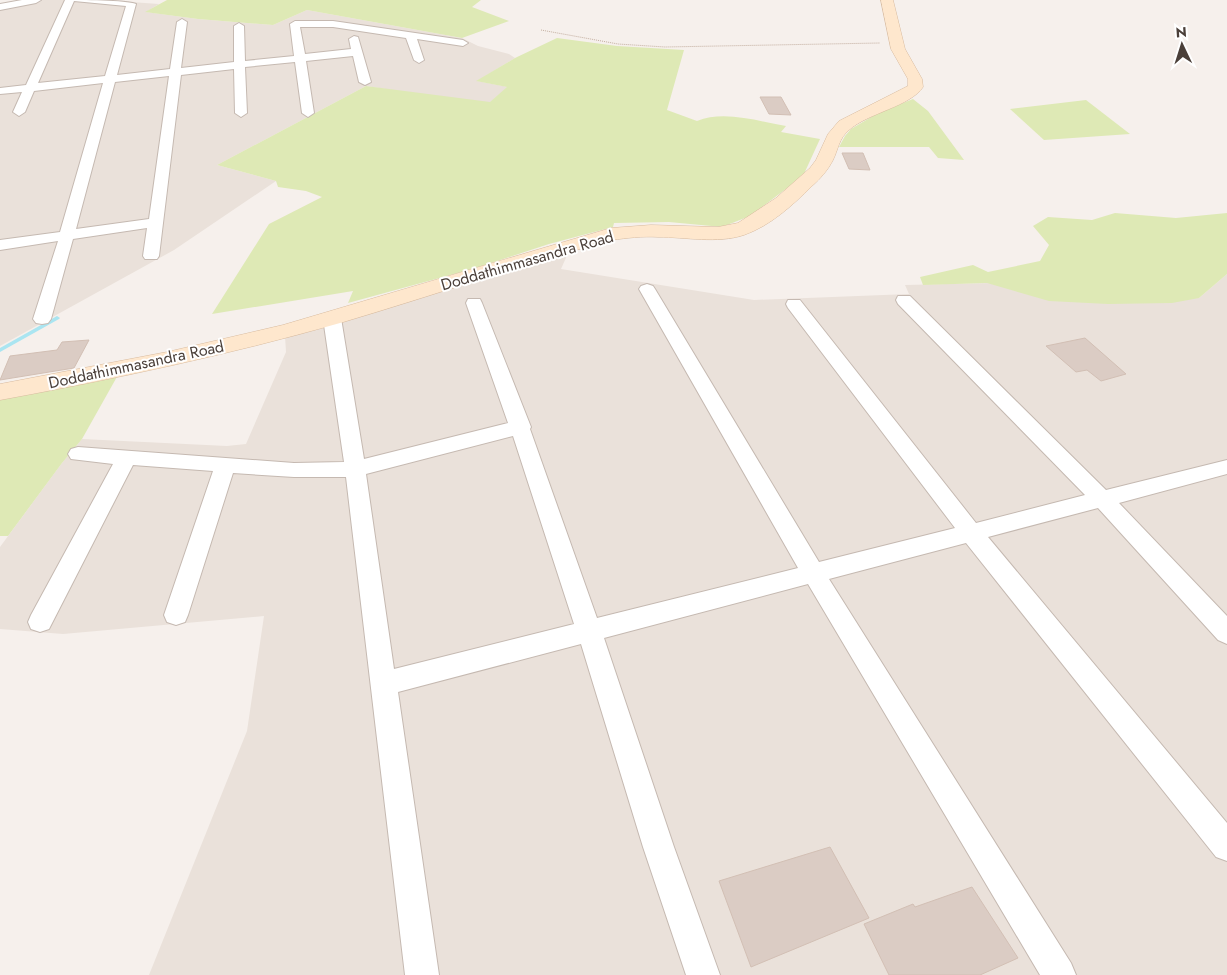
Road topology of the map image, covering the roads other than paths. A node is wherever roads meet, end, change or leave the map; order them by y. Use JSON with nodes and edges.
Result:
{"nodes":[{"id":1,"x":36,"y":0,"type":"edge"},
{"id":2,"x":70,"y":0,"type":"edge"},
{"id":3,"x":78,"y":0,"type":"edge"},
{"id":4,"x":887,"y":0,"type":"edge"},
{"id":5,"x":0,"y":7,"type":"edge"},
{"id":6,"x":182,"y":22,"type":"dead end"},
{"id":7,"x":239,"y":26,"type":"dead end"},
{"id":8,"x":350,"y":26,"type":"junction"},
{"id":9,"x":410,"y":35,"type":"junction"},
{"id":10,"x":463,"y":43,"type":"dead end"},
{"id":11,"x":357,"y":52,"type":"junction"},
{"id":12,"x":300,"y":58,"type":"junction"},
{"id":13,"x":419,"y":60,"type":"dead end"},
{"id":14,"x":240,"y":65,"type":"junction"},
{"id":15,"x":176,"y":72,"type":"junction"},
{"id":16,"x":111,"y":79,"type":"junction"},
{"id":17,"x":365,"y":82,"type":"dead end"},
{"id":18,"x":30,"y":88,"type":"junction"},
{"id":19,"x":0,"y":91,"type":"edge"},
{"id":20,"x":19,"y":112,"type":"dead end"},
{"id":21,"x":241,"y":113,"type":"dead end"},
{"id":22,"x":308,"y":113,"type":"dead end"},
{"id":23,"x":156,"y":222,"type":"junction"},
{"id":24,"x":67,"y":235,"type":"junction"},
{"id":25,"x":0,"y":245,"type":"edge"},
{"id":26,"x":151,"y":256,"type":"dead end"},
{"id":27,"x":647,"y":289,"type":"dead end"},
{"id":28,"x":904,"y":300,"type":"dead end"},
{"id":29,"x":474,"y":304,"type":"dead end"},
{"id":30,"x":794,"y":304,"type":"dead end"},
{"id":31,"x":332,"y":318,"type":"junction"},
{"id":32,"x":42,"y":319,"type":"dead end"},
{"id":33,"x":0,"y":392,"type":"edge"},
{"id":34,"x":521,"y":428,"type":"junction"},
{"id":35,"x":78,"y":454,"type":"dead end"},
{"id":36,"x":126,"y":458,"type":"junction"},
{"id":37,"x":226,"y":464,"type":"junction"},
{"id":38,"x":355,"y":469,"type":"junction"},
{"id":39,"x":1224,"y":472,"type":"edge"},
{"id":40,"x":1102,"y":499,"type":"junction"},
{"id":41,"x":971,"y":533,"type":"junction"},
{"id":42,"x":814,"y":574,"type":"junction"},
{"id":43,"x":176,"y":615,"type":"dead end"},
{"id":44,"x":40,"y":622,"type":"dead end"},
{"id":45,"x":590,"y":631,"type":"junction"},
{"id":46,"x":1227,"y":633,"type":"edge"},
{"id":47,"x":383,"y":684,"type":"junction"},
{"id":48,"x":1227,"y":846,"type":"edge"},
{"id":49,"x":422,"y":975,"type":"edge"},
{"id":50,"x":703,"y":975,"type":"edge"},
{"id":51,"x":1058,"y":975,"type":"edge"}],
"edges":[{"from":1,"to":5,"type":"street"},
{"from":2,"to":18,"type":"street"},
{"from":3,"to":16,"type":"street"},
{"from":4,"to":31,"type":"street","name":"Doddathimmasandra Road"},
{"from":6,"to":15,"type":"street"},
{"from":7,"to":14,"type":"street"},
{"from":8,"to":9,"type":"street"},
{"from":8,"to":11,"type":"street"},
{"from":8,"to":12,"type":"street"},
{"from":9,"to":10,"type":"street"},
{"from":9,"to":13,"type":"street"},
{"from":11,"to":12,"type":"street"},
{"from":11,"to":17,"type":"street"},
{"from":12,"to":14,"type":"street"},
{"from":12,"to":22,"type":"street"},
{"from":14,"to":15,"type":"street"},
{"from":14,"to":21,"type":"street"},
{"from":15,"to":16,"type":"street"},
{"from":15,"to":23,"type":"street"},
{"from":16,"to":18,"type":"street"},
{"from":16,"to":24,"type":"street"},
{"from":18,"to":19,"type":"street"},
{"from":18,"to":20,"type":"street"},
{"from":23,"to":24,"type":"street"},
{"from":23,"to":26,"type":"street"},
{"from":24,"to":25,"type":"street"},
{"from":24,"to":32,"type":"street"},
{"from":27,"to":42,"type":"street"},
{"from":28,"to":40,"type":"street"},
{"from":29,"to":34,"type":"street"},
{"from":30,"to":41,"type":"street"},
{"from":31,"to":33,"type":"street","name":"Doddathimmasandra Road"},
{"from":31,"to":38,"type":"street"},
{"from":34,"to":38,"type":"street"},
{"from":34,"to":45,"type":"street"},
{"from":35,"to":36,"type":"street"},
{"from":36,"to":37,"type":"street"},
{"from":36,"to":44,"type":"street"},
{"from":37,"to":38,"type":"street"},
{"from":37,"to":43,"type":"street"},
{"from":38,"to":47,"type":"street"},
{"from":39,"to":40,"type":"street"},
{"from":40,"to":41,"type":"street"},
{"from":40,"to":46,"type":"street"},
{"from":41,"to":42,"type":"street"},
{"from":41,"to":48,"type":"street"},
{"from":42,"to":45,"type":"street"},
{"from":42,"to":51,"type":"street"},
{"from":45,"to":47,"type":"street"},
{"from":45,"to":50,"type":"street"},
{"from":47,"to":49,"type":"street"}]}
